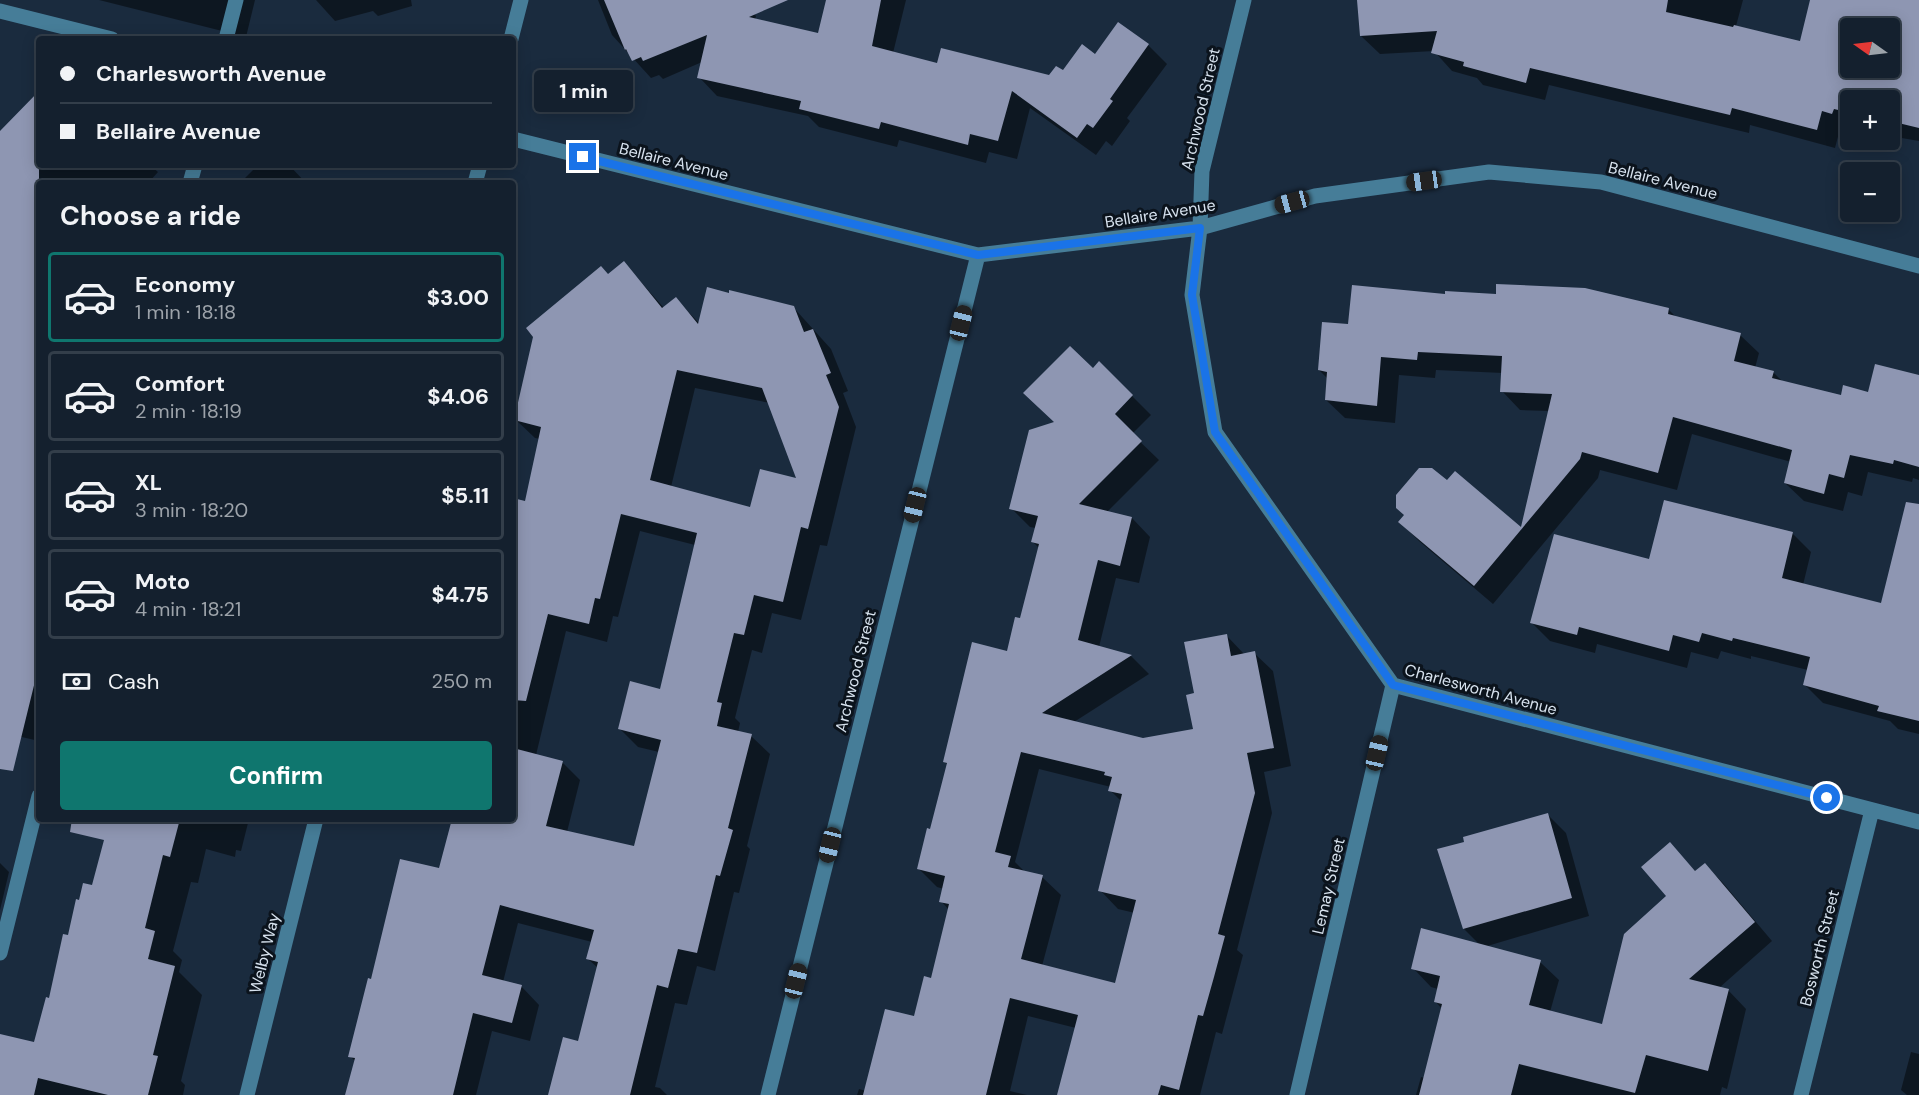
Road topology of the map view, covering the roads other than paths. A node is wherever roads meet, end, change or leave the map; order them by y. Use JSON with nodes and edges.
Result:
{"nodes":[{"id":1,"x":236,"y":0,"type":"edge"},
{"id":2,"x":521,"y":0,"type":"edge"},
{"id":3,"x":1244,"y":0,"type":"edge"},
{"id":4,"x":0,"y":11,"type":"edge"},
{"id":5,"x":100,"y":36,"type":"edge"},
{"id":6,"x":227,"y":36,"type":"edge"},
{"id":7,"x":512,"y":36,"type":"edge"},
{"id":8,"x":516,"y":140,"type":"edge"},
{"id":9,"x":1200,"y":228,"type":"junction"},
{"id":10,"x":978,"y":255,"type":"junction"},
{"id":11,"x":1919,"y":266,"type":"edge"},
{"id":12,"x":1393,"y":685,"type":"junction"},
{"id":13,"x":36,"y":808,"type":"edge"},
{"id":14,"x":1872,"y":810,"type":"junction"},
{"id":15,"x":315,"y":822,"type":"edge"},
{"id":16,"x":1919,"y":822,"type":"edge"},
{"id":17,"x":0,"y":953,"type":"edge"},
{"id":18,"x":247,"y":1095,"type":"edge"},
{"id":19,"x":768,"y":1095,"type":"edge"},
{"id":20,"x":1298,"y":1095,"type":"edge"},
{"id":21,"x":1801,"y":1095,"type":"edge"}],
"edges":[{"from":1,"to":6,"type":"street"},
{"from":2,"to":7,"type":"street"},
{"from":3,"to":9,"type":"street","name":"Archwood Street"},
{"from":4,"to":5,"type":"street"},
{"from":8,"to":10,"type":"street","name":"Bellaire Avenue"},
{"from":9,"to":10,"type":"street","name":"Bellaire Avenue"},
{"from":9,"to":11,"type":"street","name":"Bellaire Avenue"},
{"from":9,"to":12,"type":"street","name":"Charlesworth Avenue"},
{"from":10,"to":19,"type":"street","name":"Archwood Street"},
{"from":12,"to":14,"type":"street","name":"Charlesworth Avenue"},
{"from":12,"to":20,"type":"street","name":"Lemay Street"},
{"from":13,"to":17,"type":"street"},
{"from":14,"to":16,"type":"street","name":"Charlesworth Avenue"},
{"from":14,"to":21,"type":"street","name":"Bosworth Street"},
{"from":15,"to":18,"type":"street","name":"Welby Way"}]}
